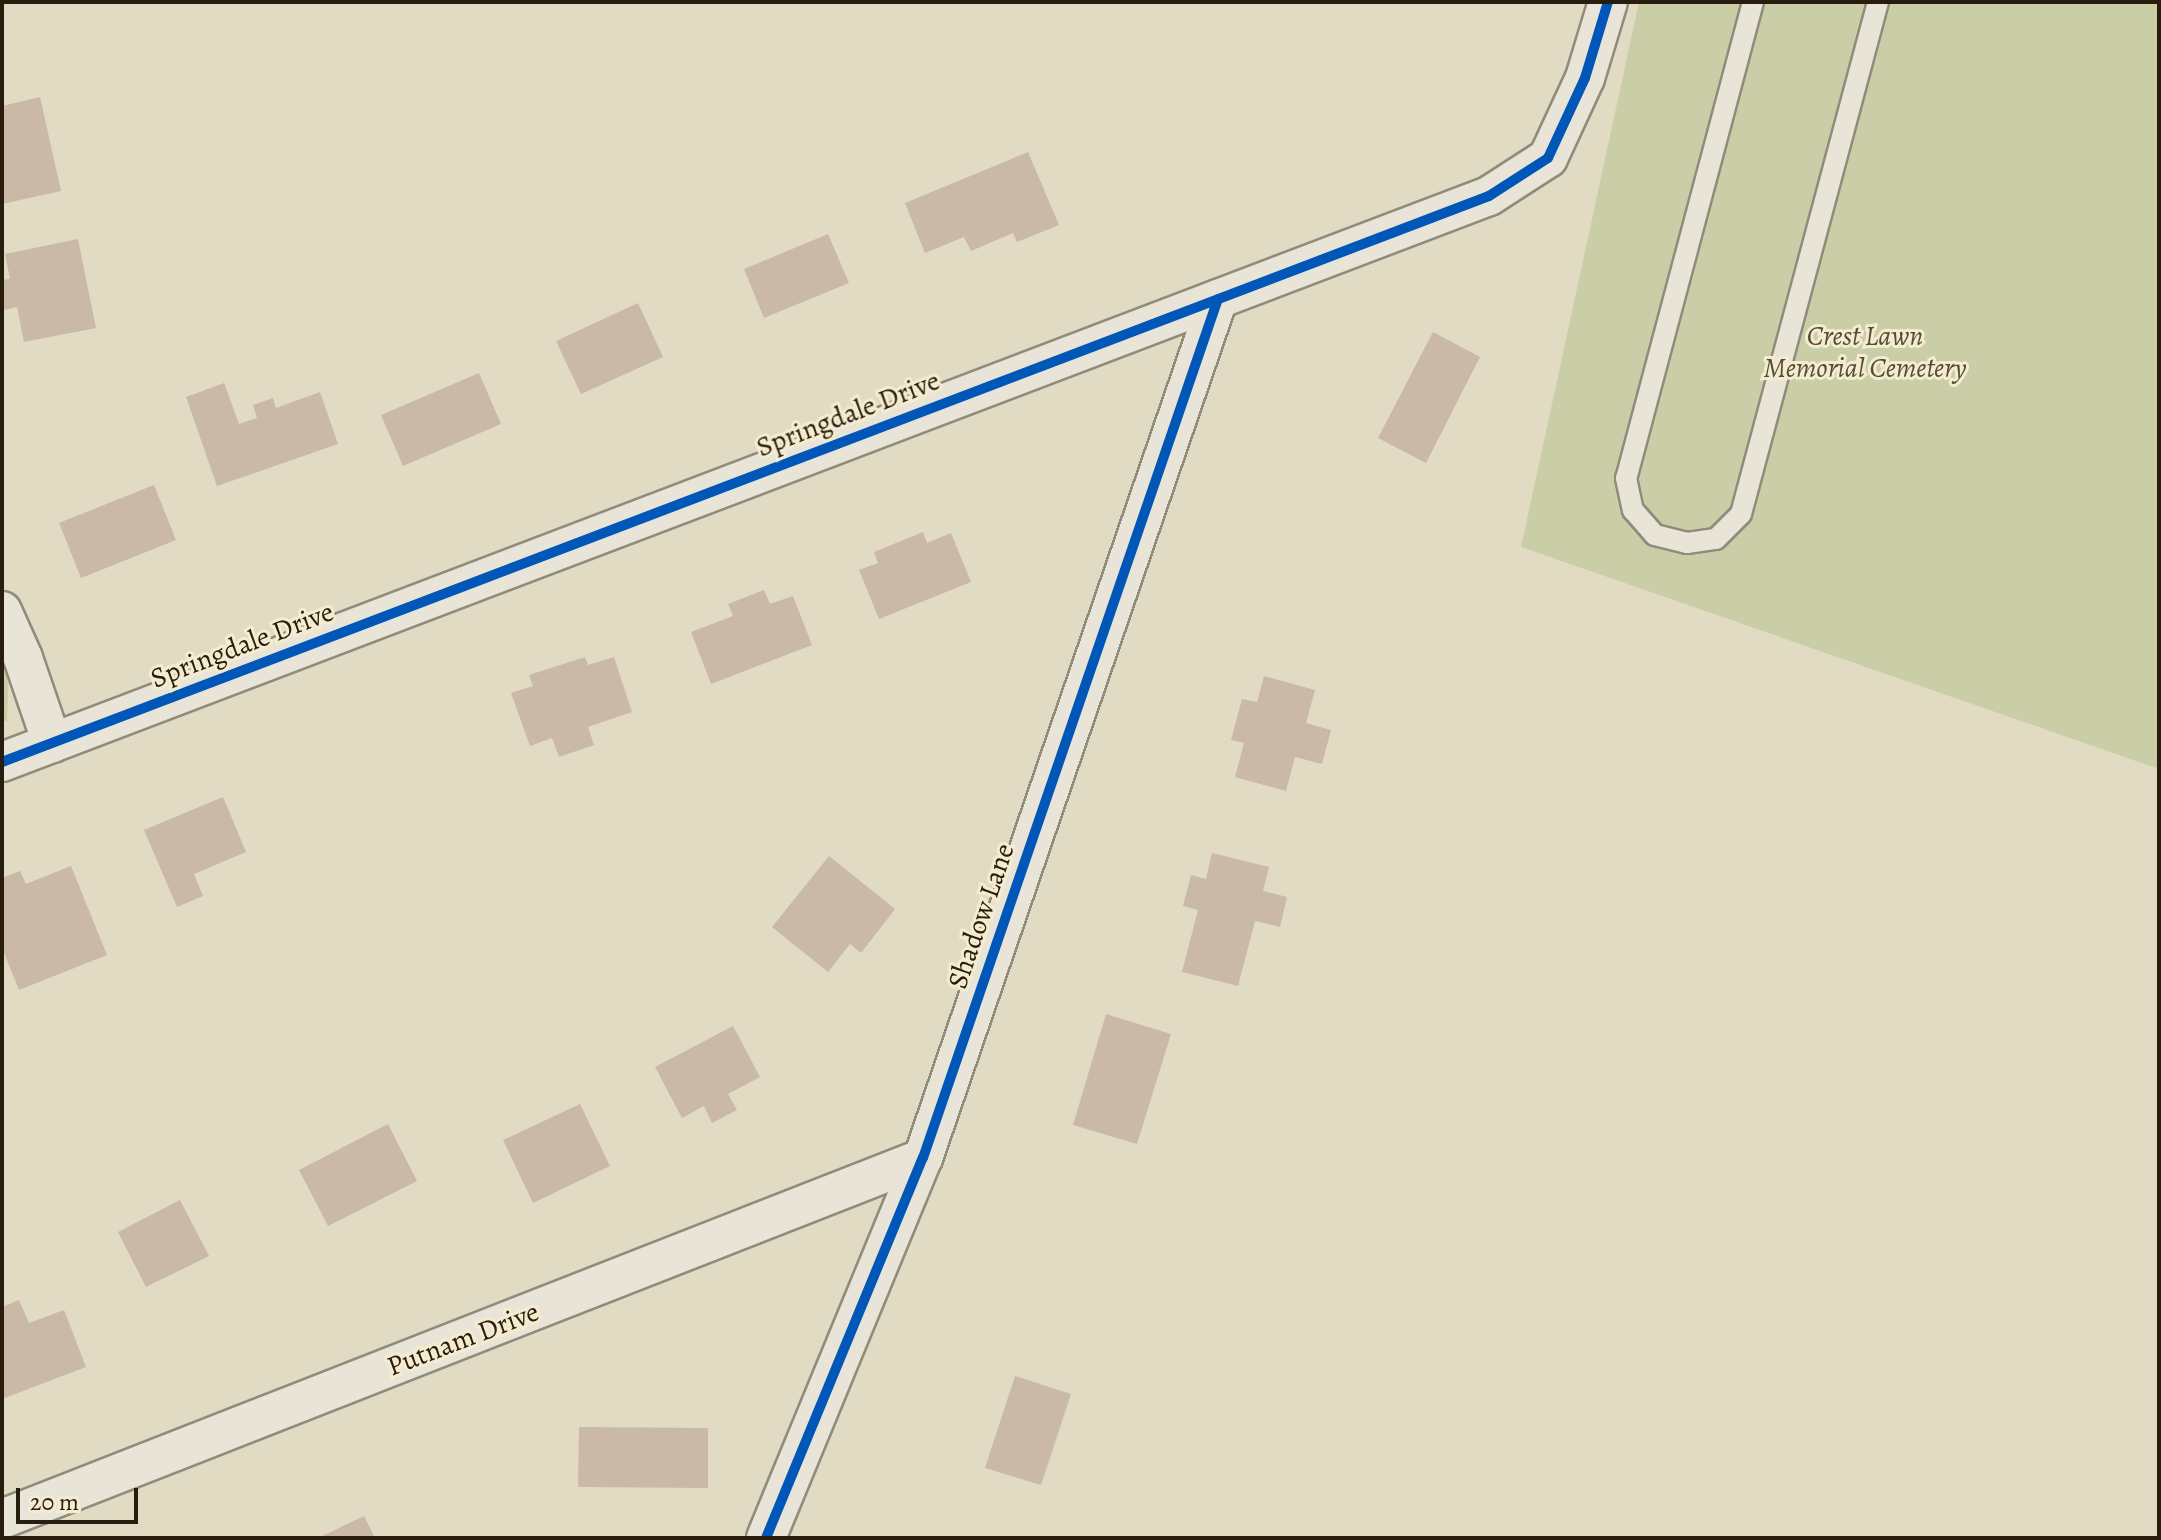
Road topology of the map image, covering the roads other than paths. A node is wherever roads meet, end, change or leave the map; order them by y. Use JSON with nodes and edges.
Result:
{"nodes":[{"id":1,"x":1608,"y":2,"type":"edge"},
{"id":2,"x":1753,"y":2,"type":"edge"},
{"id":3,"x":1878,"y":2,"type":"edge"},
{"id":4,"x":1218,"y":299,"type":"junction"},
{"id":5,"x":2,"y":611,"type":"edge"},
{"id":6,"x":52,"y":743,"type":"junction"},
{"id":7,"x":2,"y":762,"type":"edge"},
{"id":8,"x":923,"y":1158,"type":"junction"},
{"id":9,"x":2,"y":1519,"type":"edge"},
{"id":10,"x":766,"y":1538,"type":"edge"}],
"edges":[{"from":1,"to":4,"type":"street","name":"Springdale Drive"},
{"from":2,"to":3,"type":"lane"},
{"from":4,"to":6,"type":"street","name":"Springdale Drive"},
{"from":4,"to":8,"type":"street","name":"Shadow Lane"},
{"from":5,"to":6,"type":"street"},
{"from":6,"to":7,"type":"street","name":"Springdale Drive"},
{"from":8,"to":9,"type":"street","name":"Putnam Drive"},
{"from":8,"to":10,"type":"street","name":"Shadow Lane"}]}
